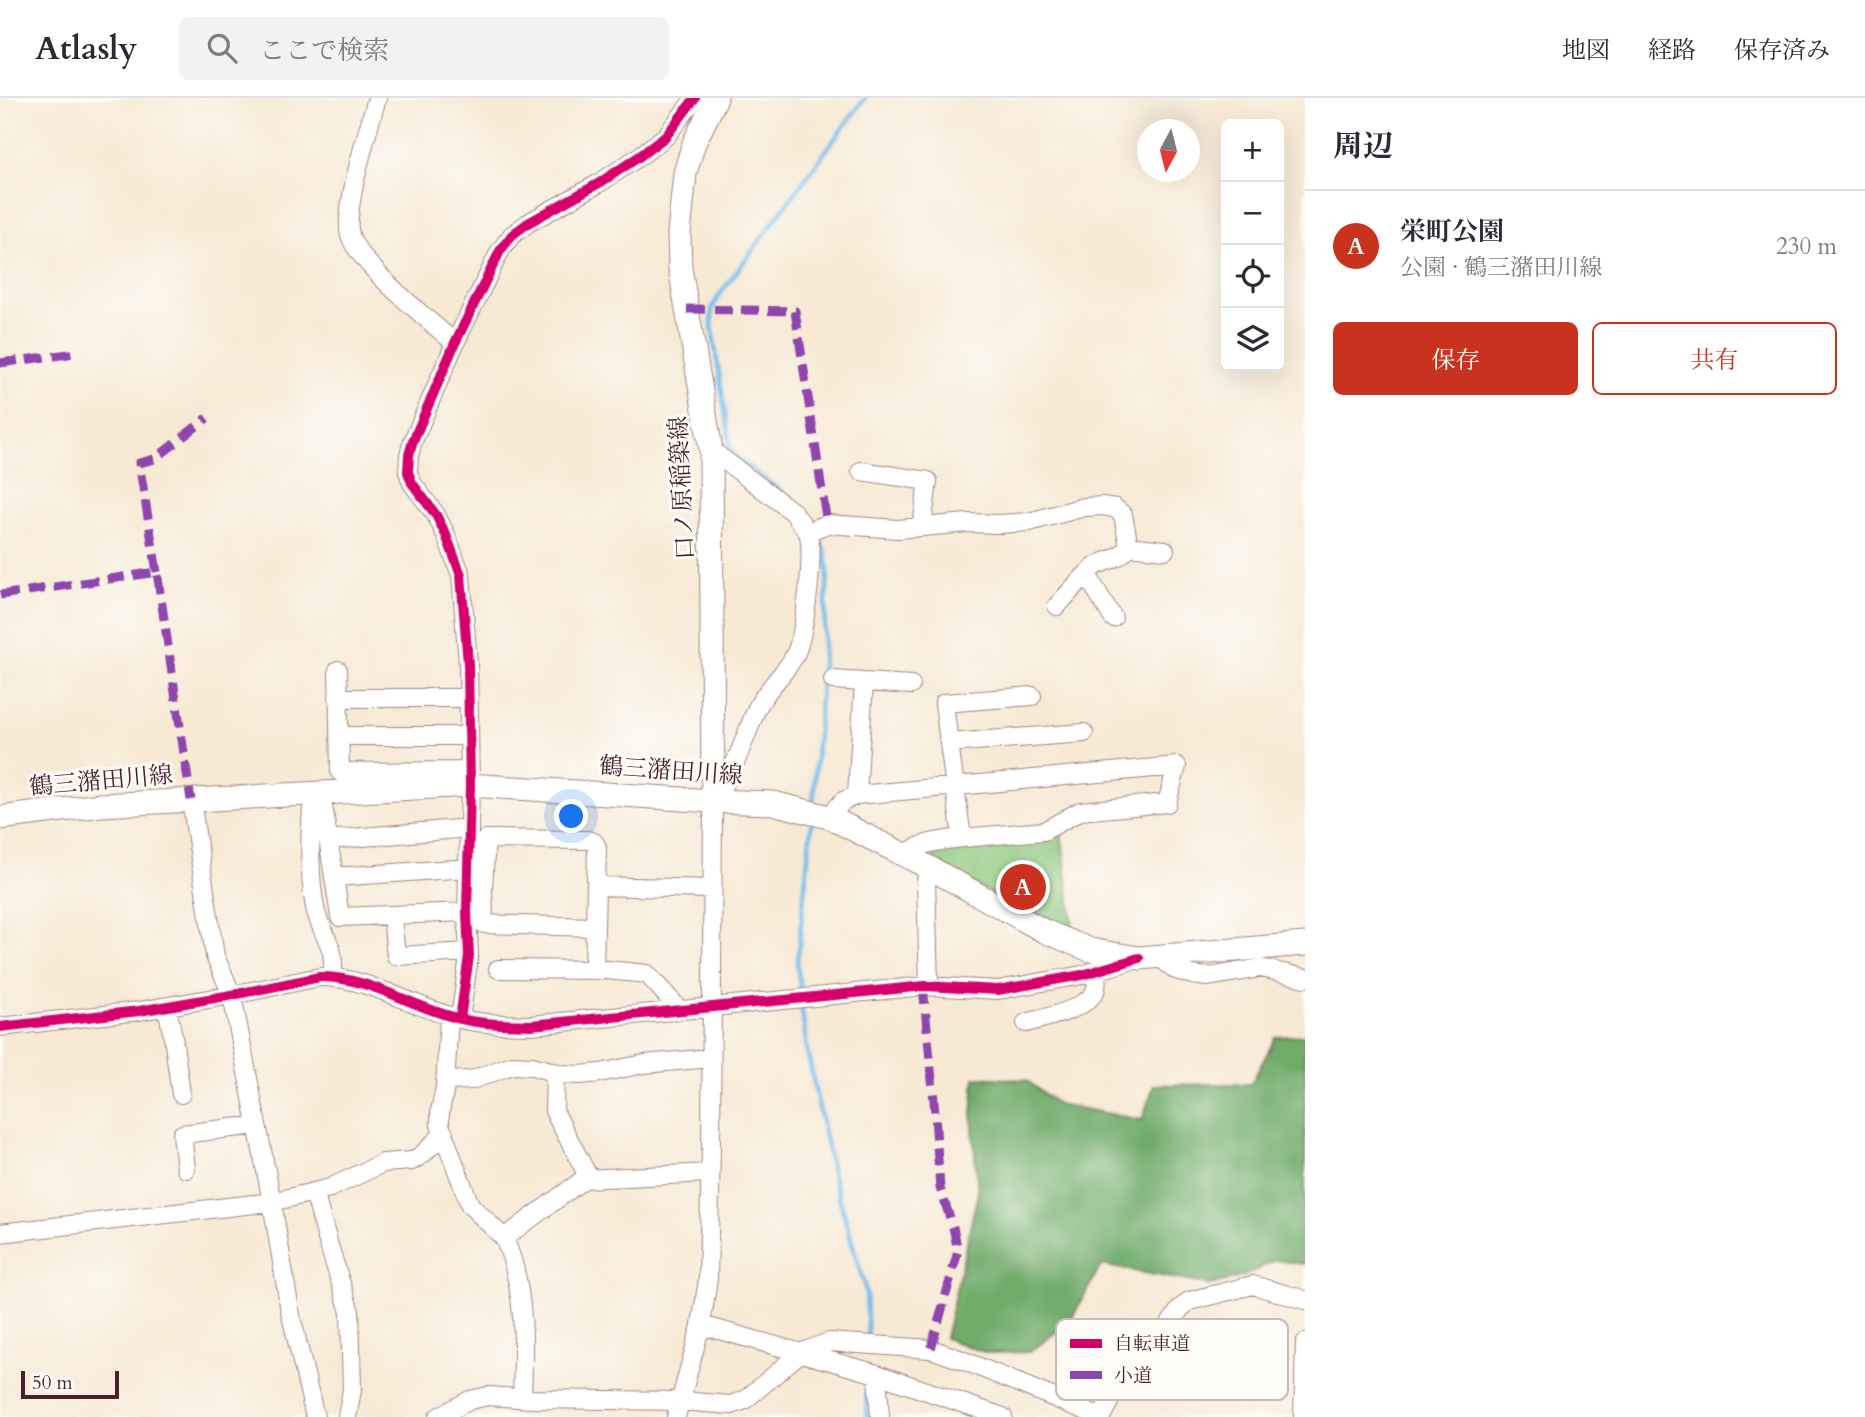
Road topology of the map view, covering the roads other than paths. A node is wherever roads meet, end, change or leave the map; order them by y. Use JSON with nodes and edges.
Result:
{"nodes":[{"id":1,"x":377,"y":98,"type":"edge"},
{"id":2,"x":695,"y":98,"type":"edge"},
{"id":3,"x":716,"y":98,"type":"edge"},
{"id":4,"x":455,"y":343,"type":"junction"},
{"id":5,"x":711,"y":450,"type":"junction"},
{"id":6,"x":861,"y":471,"type":"dead end"},
{"id":7,"x":922,"y":527,"type":"junction"},
{"id":8,"x":808,"y":532,"type":"junction"},
{"id":9,"x":1129,"y":546,"type":"junction"},
{"id":10,"x":1165,"y":550,"type":"dead end"},
{"id":11,"x":1087,"y":575,"type":"junction"},
{"id":12,"x":1057,"y":606,"type":"dead end"},
{"id":13,"x":1113,"y":618,"type":"dead end"},
{"id":14,"x":338,"y":670,"type":"dead end"},
{"id":15,"x":833,"y":680,"type":"dead end"},
{"id":16,"x":864,"y":682,"type":"junction"},
{"id":17,"x":911,"y":685,"type":"dead end"},
{"id":18,"x":1032,"y":696,"type":"dead end"},
{"id":19,"x":338,"y":698,"type":"junction"},
{"id":20,"x":469,"y":698,"type":"junction"},
{"id":21,"x":1084,"y":733,"type":"dead end"},
{"id":22,"x":339,"y":736,"type":"junction"},
{"id":23,"x":469,"y":736,"type":"junction"},
{"id":24,"x":949,"y":743,"type":"junction"},
{"id":25,"x":470,"y":778,"type":"junction"},
{"id":26,"x":954,"y":786,"type":"junction"},
{"id":27,"x":317,"y":793,"type":"junction"},
{"id":28,"x":857,"y":795,"type":"junction"},
{"id":29,"x":191,"y":800,"type":"junction"},
{"id":30,"x":713,"y":801,"type":"junction"},
{"id":31,"x":829,"y":817,"type":"junction"},
{"id":32,"x":0,"y":818,"type":"edge"},
{"id":33,"x":469,"y":828,"type":"junction"},
{"id":34,"x":962,"y":838,"type":"junction"},
{"id":35,"x":328,"y":840,"type":"junction"},
{"id":36,"x":904,"y":855,"type":"junction"},
{"id":37,"x":928,"y":867,"type":"junction"},
{"id":38,"x":468,"y":868,"type":"junction"},
{"id":39,"x":334,"y":877,"type":"junction"},
{"id":40,"x":596,"y":886,"type":"junction"},
{"id":41,"x":712,"y":889,"type":"junction"},
{"id":42,"x":467,"y":912,"type":"junction"},
{"id":43,"x":392,"y":915,"type":"junction"},
{"id":44,"x":595,"y":927,"type":"junction"},
{"id":45,"x":1305,"y":944,"type":"edge"},
{"id":46,"x":468,"y":952,"type":"junction"},
{"id":47,"x":1149,"y":957,"type":"junction"},
{"id":48,"x":498,"y":969,"type":"dead end"},
{"id":49,"x":594,"y":970,"type":"junction"},
{"id":50,"x":1096,"y":971,"type":"junction"},
{"id":51,"x":332,"y":977,"type":"junction"},
{"id":52,"x":1305,"y":978,"type":"edge"},
{"id":53,"x":929,"y":986,"type":"junction"},
{"id":54,"x":232,"y":995,"type":"junction"},
{"id":55,"x":711,"y":1006,"type":"junction"},
{"id":56,"x":166,"y":1007,"type":"junction"},
{"id":57,"x":680,"y":1010,"type":"junction"},
{"id":58,"x":454,"y":1017,"type":"junction"},
{"id":59,"x":1026,"y":1023,"type":"dead end"},
{"id":60,"x":0,"y":1027,"type":"edge"},
{"id":61,"x":711,"y":1058,"type":"junction"},
{"id":62,"x":555,"y":1073,"type":"junction"},
{"id":63,"x":445,"y":1081,"type":"junction"},
{"id":64,"x":181,"y":1094,"type":"dead end"},
{"id":65,"x":257,"y":1125,"type":"junction"},
{"id":66,"x":444,"y":1133,"type":"junction"},
{"id":67,"x":186,"y":1169,"type":"dead end"},
{"id":68,"x":710,"y":1173,"type":"junction"},
{"id":69,"x":589,"y":1178,"type":"junction"},
{"id":70,"x":314,"y":1192,"type":"junction"},
{"id":71,"x":272,"y":1202,"type":"junction"},
{"id":72,"x":0,"y":1233,"type":"edge"},
{"id":73,"x":504,"y":1238,"type":"junction"},
{"id":74,"x":1305,"y":1300,"type":"edge"},
{"id":75,"x":1173,"y":1319,"type":"edge"},
{"id":76,"x":701,"y":1325,"type":"junction"},
{"id":77,"x":1305,"y":1343,"type":"edge"},
{"id":78,"x":800,"y":1353,"type":"junction"},
{"id":79,"x":877,"y":1374,"type":"junction"},
{"id":80,"x":522,"y":1398,"type":"junction"},
{"id":81,"x":1056,"y":1399,"type":"edge"},
{"id":82,"x":1060,"y":1400,"type":"edge"},
{"id":83,"x":1110,"y":1400,"type":"edge"},
{"id":84,"x":678,"y":1409,"type":"edge"},
{"id":85,"x":315,"y":1417,"type":"edge"},
{"id":86,"x":347,"y":1417,"type":"edge"},
{"id":87,"x":438,"y":1417,"type":"edge"},
{"id":88,"x":880,"y":1417,"type":"edge"},
{"id":89,"x":1003,"y":1417,"type":"edge"},
{"id":90,"x":1303,"y":1417,"type":"edge"}],
"edges":[{"from":1,"to":4,"type":"street"},
{"from":2,"to":4,"type":"street"},
{"from":3,"to":5,"type":"main road","name":"口ノ原稲築線"},
{"from":4,"to":20,"type":"street"},
{"from":5,"to":8,"type":"street"},
{"from":5,"to":30,"type":"main road","name":"口ノ原稲築線"},
{"from":6,"to":7,"type":"street"},
{"from":7,"to":8,"type":"street"},
{"from":7,"to":9,"type":"street"},
{"from":8,"to":30,"type":"street"},
{"from":9,"to":10,"type":"street"},
{"from":9,"to":11,"type":"street"},
{"from":11,"to":12,"type":"street"},
{"from":11,"to":13,"type":"street"},
{"from":14,"to":19,"type":"street"},
{"from":15,"to":16,"type":"street"},
{"from":16,"to":17,"type":"street"},
{"from":16,"to":28,"type":"street"},
{"from":18,"to":24,"type":"street"},
{"from":19,"to":20,"type":"street"},
{"from":19,"to":22,"type":"street"},
{"from":20,"to":23,"type":"street"},
{"from":21,"to":24,"type":"street"},
{"from":22,"to":23,"type":"street"},
{"from":22,"to":25,"type":"street"},
{"from":23,"to":25,"type":"street"},
{"from":24,"to":26,"type":"street"},
{"from":25,"to":27,"type":"main road","name":"鶴三潴田川線"},
{"from":25,"to":30,"type":"main road","name":"鶴三潴田川線"},
{"from":25,"to":33,"type":"street"},
{"from":26,"to":28,"type":"street"},
{"from":26,"to":34,"type":"street"},
{"from":26,"to":34,"type":"street"},
{"from":27,"to":29,"type":"main road","name":"鶴三潴田川線"},
{"from":27,"to":35,"type":"street"},
{"from":27,"to":51,"type":"street"},
{"from":28,"to":31,"type":"street"},
{"from":29,"to":32,"type":"main road","name":"鶴三潴田川線"},
{"from":29,"to":54,"type":"street"},
{"from":30,"to":31,"type":"main road","name":"鶴三潴田川線"},
{"from":30,"to":41,"type":"street"},
{"from":31,"to":36,"type":"main road","name":"鶴三潴田川線"},
{"from":33,"to":35,"type":"street"},
{"from":33,"to":38,"type":"street"},
{"from":34,"to":36,"type":"street"},
{"from":35,"to":39,"type":"street"},
{"from":36,"to":37,"type":"main road","name":"鶴三潴田川線"},
{"from":37,"to":47,"type":"main road","name":"鶴三潴田川線"},
{"from":37,"to":53,"type":"street"},
{"from":38,"to":39,"type":"street"},
{"from":38,"to":42,"type":"street"},
{"from":39,"to":43,"type":"street"},
{"from":40,"to":41,"type":"street"},
{"from":40,"to":44,"type":"street"},
{"from":40,"to":44,"type":"street"},
{"from":41,"to":55,"type":"street"},
{"from":42,"to":43,"type":"street"},
{"from":42,"to":46,"type":"street"},
{"from":43,"to":46,"type":"street"},
{"from":44,"to":49,"type":"street"},
{"from":45,"to":47,"type":"main road","name":"鶴三潴田川線"},
{"from":46,"to":58,"type":"street"},
{"from":47,"to":50,"type":"street"},
{"from":47,"to":52,"type":"street"},
{"from":48,"to":49,"type":"street"},
{"from":49,"to":57,"type":"street"},
{"from":50,"to":53,"type":"street"},
{"from":50,"to":59,"type":"street"},
{"from":51,"to":54,"type":"street"},
{"from":51,"to":58,"type":"street"},
{"from":53,"to":55,"type":"street"},
{"from":54,"to":56,"type":"street"},
{"from":54,"to":65,"type":"street"},
{"from":55,"to":57,"type":"street"},
{"from":55,"to":61,"type":"street"},
{"from":56,"to":60,"type":"street"},
{"from":56,"to":64,"type":"street"},
{"from":57,"to":58,"type":"street"},
{"from":58,"to":63,"type":"street"},
{"from":61,"to":62,"type":"street"},
{"from":61,"to":68,"type":"street"},
{"from":62,"to":63,"type":"street"},
{"from":62,"to":69,"type":"street"},
{"from":63,"to":66,"type":"street"},
{"from":65,"to":67,"type":"street"},
{"from":65,"to":71,"type":"street"},
{"from":66,"to":70,"type":"street"},
{"from":66,"to":73,"type":"street"},
{"from":68,"to":69,"type":"street"},
{"from":68,"to":76,"type":"street"},
{"from":69,"to":73,"type":"street"},
{"from":70,"to":71,"type":"street"},
{"from":70,"to":86,"type":"street"},
{"from":71,"to":72,"type":"street"},
{"from":71,"to":85,"type":"street"},
{"from":73,"to":80,"type":"street"},
{"from":74,"to":75,"type":"street"},
{"from":76,"to":78,"type":"street"},
{"from":76,"to":84,"type":"street"},
{"from":77,"to":90,"type":"street"},
{"from":78,"to":79,"type":"street"},
{"from":78,"to":81,"type":"street"},
{"from":78,"to":84,"type":"street"},
{"from":79,"to":88,"type":"street"},
{"from":79,"to":89,"type":"street"},
{"from":80,"to":84,"type":"street"},
{"from":80,"to":87,"type":"street"},
{"from":82,"to":83,"type":"street"}]}
